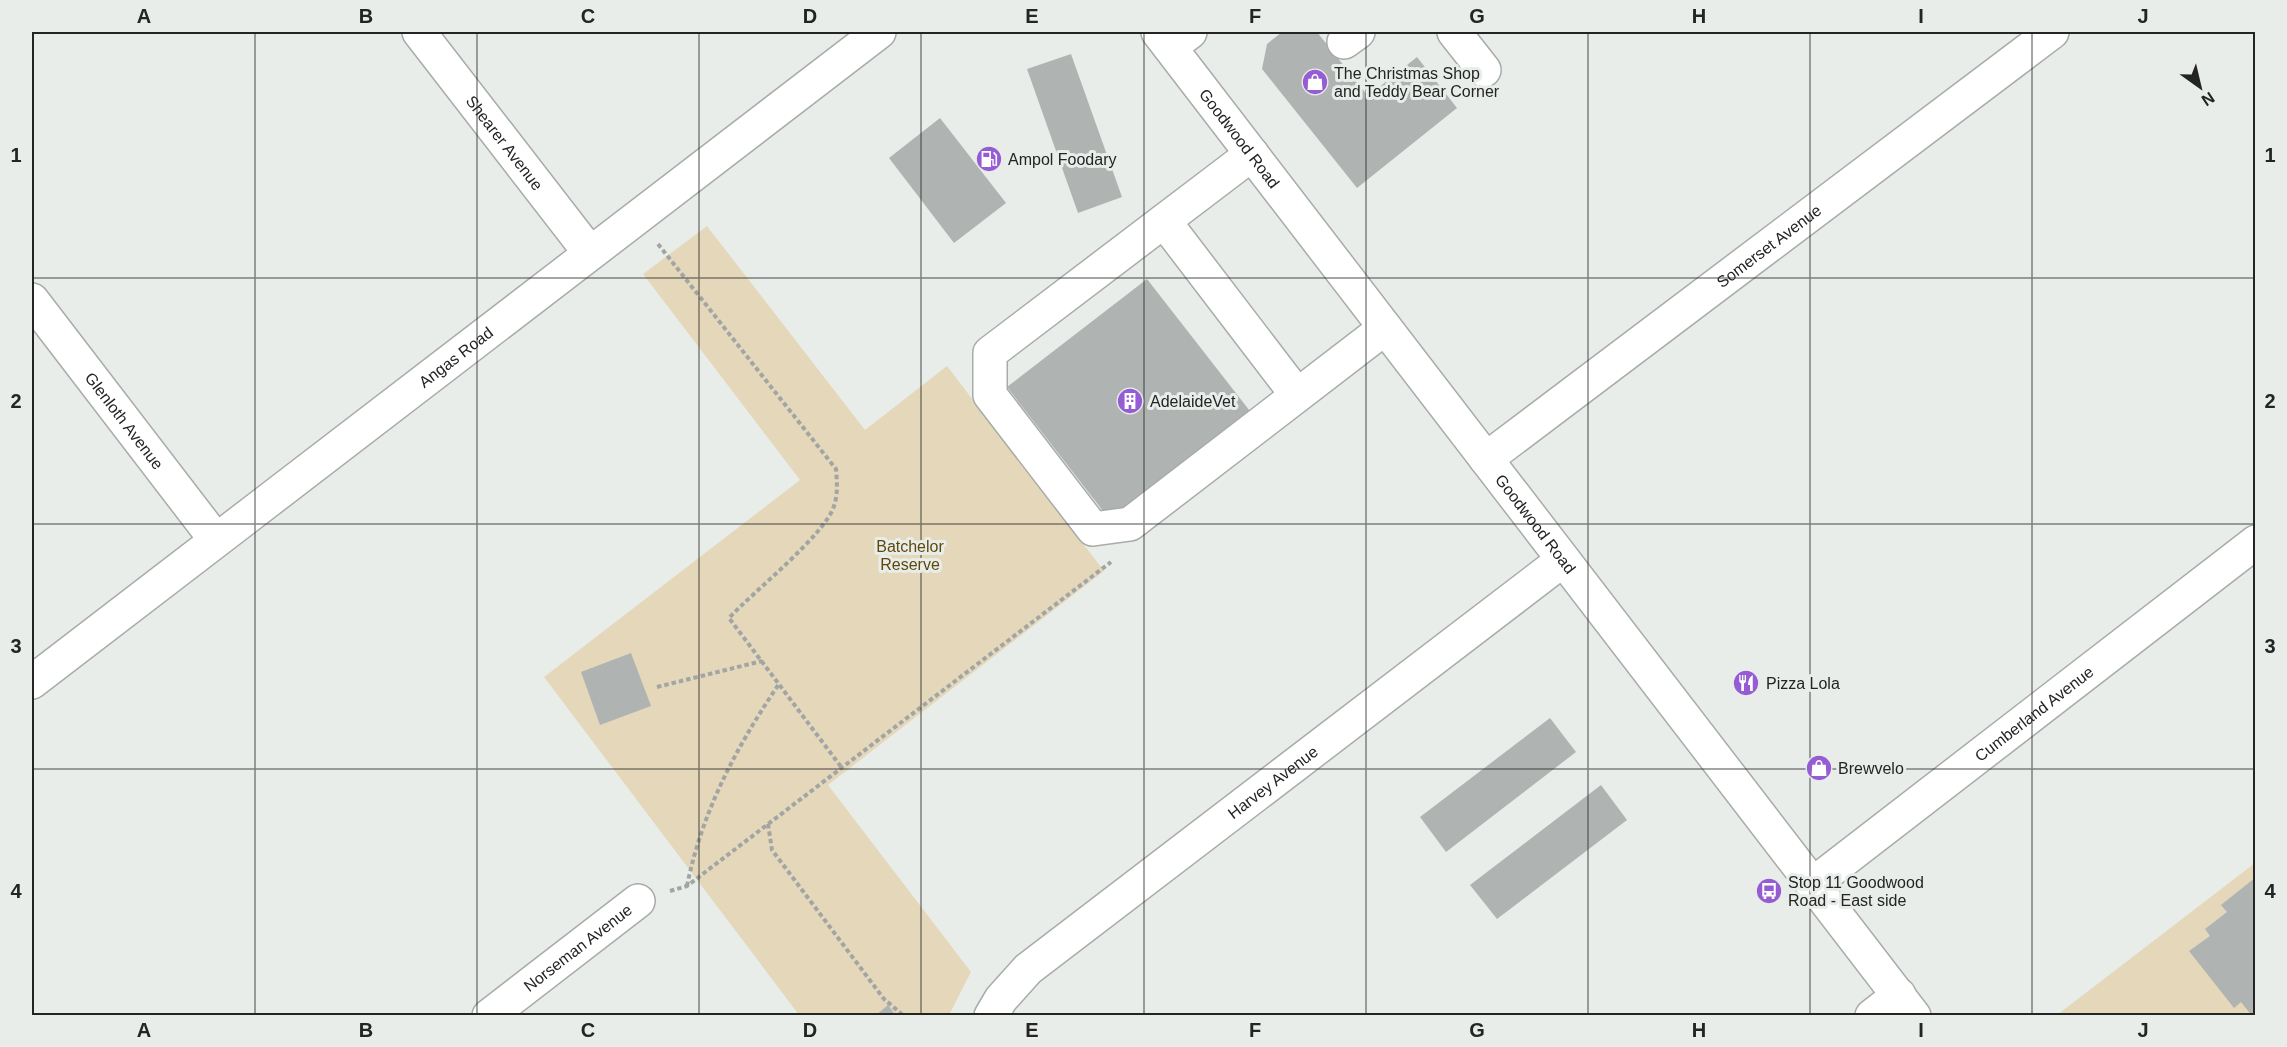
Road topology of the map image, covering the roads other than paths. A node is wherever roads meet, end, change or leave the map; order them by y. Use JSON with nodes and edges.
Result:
{"nodes":[{"id":1,"x":419,"y":32,"type":"edge"},
{"id":2,"x":879,"y":32,"type":"edge"},
{"id":3,"x":1454,"y":32,"type":"edge"},
{"id":4,"x":2052,"y":32,"type":"edge"},
{"id":5,"x":1173,"y":37,"type":"edge"},
{"id":6,"x":1484,"y":70,"type":"dead end"},
{"id":7,"x":1252,"y":154,"type":"junction"},
{"id":8,"x":1164,"y":221,"type":"junction"},
{"id":9,"x":590,"y":253,"type":"junction"},
{"id":10,"x":32,"y":300,"type":"edge"},
{"id":11,"x":1385,"y":328,"type":"junction"},
{"id":12,"x":1297,"y":395,"type":"junction"},
{"id":13,"x":1486,"y":459,"type":"junction"},
{"id":14,"x":216,"y":540,"type":"junction"},
{"id":15,"x":2256,"y":542,"type":"edge"},
{"id":16,"x":1563,"y":560,"type":"junction"},
{"id":17,"x":32,"y":682,"type":"edge"},
{"id":18,"x":1813,"y":884,"type":"junction"},
{"id":19,"x":638,"y":901,"type":"road end"},
{"id":20,"x":528,"y":1004,"type":"edge"},
{"id":21,"x":1906,"y":1005,"type":"edge"},
{"id":22,"x":489,"y":1016,"type":"edge"},
{"id":23,"x":991,"y":1016,"type":"edge"},
{"id":24,"x":1872,"y":1016,"type":"edge"}],
"edges":[{"from":1,"to":9,"type":"street","name":"Shearer Avenue"},
{"from":2,"to":9,"type":"street","name":"Angas Road"},
{"from":3,"to":6,"type":"street"},
{"from":4,"to":13,"type":"street","name":"Somerset Avenue"},
{"from":5,"to":7,"type":"street","name":"Goodwood Road"},
{"from":7,"to":8,"type":"street"},
{"from":7,"to":11,"type":"street","name":"Goodwood Road"},
{"from":8,"to":12,"type":"street"},
{"from":8,"to":12,"type":"street"},
{"from":9,"to":14,"type":"street","name":"Angas Road"},
{"from":10,"to":14,"type":"street","name":"Glenloth Avenue"},
{"from":11,"to":12,"type":"street"},
{"from":11,"to":13,"type":"street","name":"Goodwood Road"},
{"from":13,"to":16,"type":"street","name":"Goodwood Road"},
{"from":14,"to":17,"type":"street","name":"Angas Road"},
{"from":15,"to":18,"type":"street","name":"Cumberland Avenue"},
{"from":16,"to":18,"type":"street","name":"Goodwood Road"},
{"from":16,"to":23,"type":"street","name":"Harvey Avenue"},
{"from":18,"to":21,"type":"street","name":"Goodwood Road"},
{"from":19,"to":20,"type":"street","name":"Norseman Avenue"},
{"from":20,"to":22,"type":"street","name":"Norseman Avenue"},
{"from":21,"to":24,"type":"street"}]}
